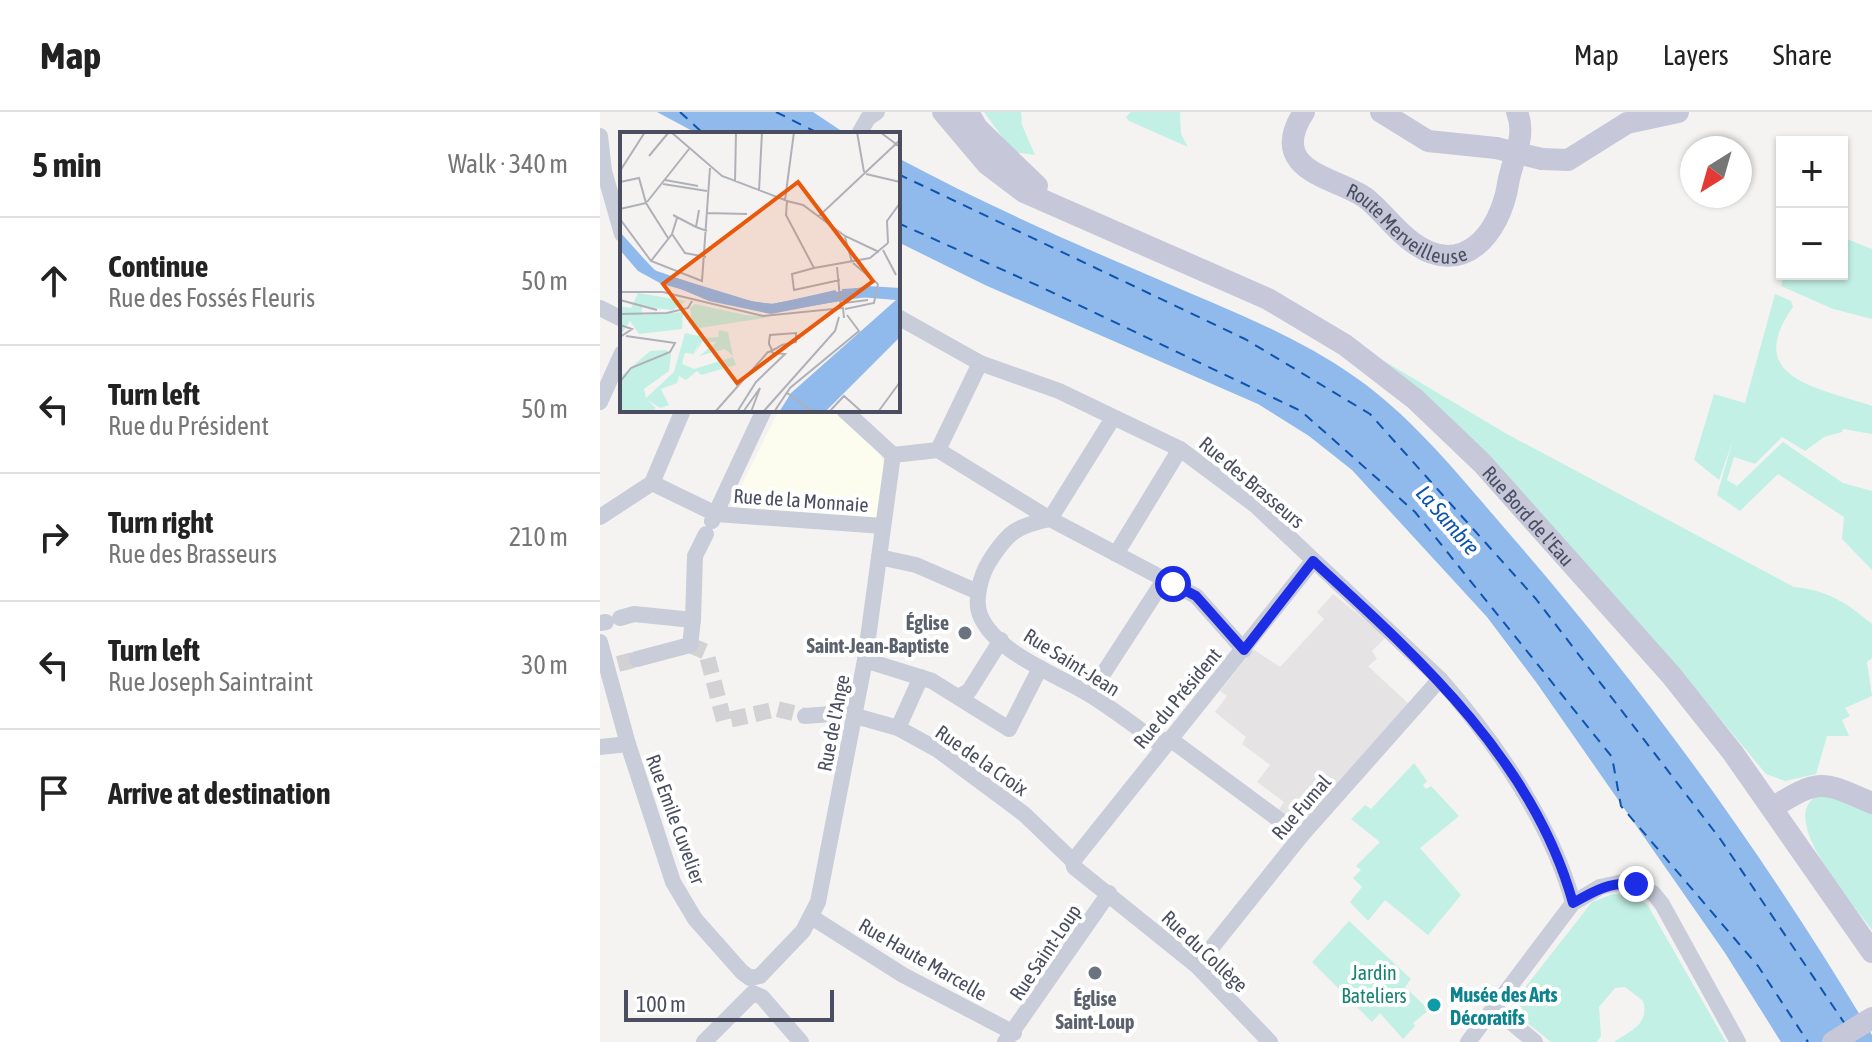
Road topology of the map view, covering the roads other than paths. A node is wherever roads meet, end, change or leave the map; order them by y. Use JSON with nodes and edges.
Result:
{"nodes":[{"id":1,"x":1304,"y":112,"type":"edge"},
{"id":2,"x":1381,"y":112,"type":"edge"},
{"id":3,"x":1517,"y":112,"type":"edge"},
{"id":4,"x":1678,"y":112,"type":"edge"},
{"id":5,"x":874,"y":113,"type":"edge"},
{"id":6,"x":955,"y":116,"type":"edge"},
{"id":7,"x":861,"y":132,"type":"edge"},
{"id":8,"x":600,"y":136,"type":"edge"},
{"id":9,"x":602,"y":168,"type":"edge"},
{"id":10,"x":620,"y":227,"type":"edge"},
{"id":11,"x":600,"y":308,"type":"edge"},
{"id":12,"x":620,"y":318,"type":"edge"},
{"id":13,"x":900,"y":318,"type":"edge"},
{"id":14,"x":620,"y":357,"type":"edge"},
{"id":15,"x":980,"y":363,"type":"junction"},
{"id":16,"x":600,"y":402,"type":"edge"},
{"id":17,"x":682,"y":412,"type":"edge"},
{"id":18,"x":763,"y":412,"type":"edge"},
{"id":19,"x":846,"y":412,"type":"edge"},
{"id":20,"x":1113,"y":418,"type":"junction"},
{"id":21,"x":1180,"y":449,"type":"junction"},
{"id":22,"x":938,"y":450,"type":"junction"},
{"id":23,"x":893,"y":455,"type":"junction"},
{"id":24,"x":650,"y":484,"type":"junction"},
{"id":25,"x":600,"y":517,"type":"edge"},
{"id":26,"x":1050,"y":519,"type":"junction"},
{"id":27,"x":711,"y":523,"type":"junction"},
{"id":28,"x":883,"y":526,"type":"junction"},
{"id":29,"x":1116,"y":554,"type":"junction"},
{"id":30,"x":879,"y":557,"type":"junction"},
{"id":31,"x":1313,"y":561,"type":"junction"},
{"id":32,"x":1164,"y":580,"type":"junction"},
{"id":33,"x":978,"y":592,"type":"junction"},
{"id":34,"x":693,"y":620,"type":"junction"},
{"id":35,"x":609,"y":621,"type":"edge"},
{"id":36,"x":1001,"y":640,"type":"junction"},
{"id":37,"x":600,"y":642,"type":"edge"},
{"id":38,"x":1244,"y":650,"type":"junction"},
{"id":39,"x":637,"y":659,"type":"tunnel mouth"},
{"id":40,"x":861,"y":663,"type":"junction"},
{"id":41,"x":1040,"y":668,"type":"junction"},
{"id":42,"x":921,"y":677,"type":"junction"},
{"id":43,"x":1440,"y":679,"type":"junction"},
{"id":44,"x":1090,"y":694,"type":"junction"},
{"id":45,"x":960,"y":696,"type":"junction"},
{"id":46,"x":853,"y":714,"type":"junction"},
{"id":47,"x":805,"y":716,"type":"tunnel mouth"},
{"id":48,"x":898,"y":728,"type":"junction"},
{"id":49,"x":1170,"y":739,"type":"junction"},
{"id":50,"x":628,"y":744,"type":"junction"},
{"id":51,"x":600,"y":747,"type":"edge"},
{"id":52,"x":1872,"y":803,"type":"edge"},
{"id":53,"x":1772,"y":808,"type":"junction"},
{"id":54,"x":1301,"y":836,"type":"junction"},
{"id":55,"x":1073,"y":861,"type":"junction"},
{"id":56,"x":1109,"y":893,"type":"junction"},
{"id":57,"x":1573,"y":903,"type":"junction"},
{"id":58,"x":813,"y":918,"type":"junction"},
{"id":59,"x":1872,"y":952,"type":"edge"},
{"id":60,"x":1197,"y":966,"type":"junction"},
{"id":61,"x":760,"y":976,"type":"joint"},
{"id":62,"x":1495,"y":1009,"type":"junction"},
{"id":63,"x":1872,"y":1018,"type":"edge"},
{"id":64,"x":1010,"y":1038,"type":"edge"},
{"id":65,"x":704,"y":1042,"type":"edge"},
{"id":66,"x":801,"y":1042,"type":"edge"},
{"id":67,"x":1270,"y":1042,"type":"edge"},
{"id":68,"x":1468,"y":1042,"type":"edge"},
{"id":69,"x":1535,"y":1042,"type":"edge"},
{"id":70,"x":1738,"y":1042,"type":"edge"},
{"id":71,"x":1833,"y":1042,"type":"edge"}],
"edges":[{"from":1,"to":3,"type":"main road","name":"Route Merveilleuse"},
{"from":2,"to":4,"type":"main road","bridge":true},
{"from":5,"to":7,"type":"street"},
{"from":6,"to":53,"type":"main road","name":"Rue Bord de l'Eau"},
{"from":8,"to":9,"type":"street"},
{"from":9,"to":10,"type":"street"},
{"from":11,"to":12,"type":"street"},
{"from":13,"to":15,"type":"street","name":"Rue des Brasseurs"},
{"from":14,"to":16,"type":"street"},
{"from":15,"to":20,"type":"street","name":"Rue des Brasseurs"},
{"from":15,"to":22,"type":"street"},
{"from":17,"to":24,"type":"street"},
{"from":18,"to":27,"type":"street"},
{"from":19,"to":23,"type":"street"},
{"from":20,"to":21,"type":"street","name":"Rue des Brasseurs"},
{"from":20,"to":26,"type":"street"},
{"from":21,"to":29,"type":"street"},
{"from":21,"to":31,"type":"street","name":"Rue des Brasseurs"},
{"from":22,"to":23,"type":"street"},
{"from":22,"to":26,"type":"street"},
{"from":23,"to":28,"type":"street","name":"Rue de l'Ange"},
{"from":24,"to":25,"type":"street"},
{"from":24,"to":27,"type":"street"},
{"from":26,"to":29,"type":"street"},
{"from":26,"to":33,"type":"street"},
{"from":27,"to":28,"type":"street","name":"Rue de la Monnaie"},
{"from":27,"to":34,"type":"street"},
{"from":28,"to":30,"type":"street","name":"Rue de l'Ange"},
{"from":29,"to":32,"type":"street"},
{"from":30,"to":33,"type":"street"},
{"from":30,"to":40,"type":"street","name":"Rue de l'Ange"},
{"from":31,"to":38,"type":"street","name":"Rue du Président"},
{"from":31,"to":43,"type":"street","name":"Rue des Brasseurs"},
{"from":32,"to":38,"type":"street"},
{"from":32,"to":44,"type":"street"},
{"from":33,"to":36,"type":"street","name":"Rue Saint-Jean"},
{"from":34,"to":35,"type":"street"},
{"from":34,"to":39,"type":"street"},
{"from":36,"to":41,"type":"street","name":"Rue Saint-Jean"},
{"from":36,"to":45,"type":"street"},
{"from":37,"to":50,"type":"street","name":"Rue Emile Cuvelier"},
{"from":38,"to":49,"type":"street","name":"Rue du Président"},
{"from":40,"to":42,"type":"street"},
{"from":40,"to":46,"type":"street","name":"Rue de l'Ange"},
{"from":41,"to":44,"type":"street","name":"Rue Saint-Jean"},
{"from":41,"to":45,"type":"street"},
{"from":42,"to":45,"type":"street"},
{"from":42,"to":48,"type":"street"},
{"from":43,"to":54,"type":"street","name":"Rue Fumal"},
{"from":43,"to":57,"type":"street","name":"Rue des Brasseurs"},
{"from":44,"to":49,"type":"street","name":"Rue Saint-Jean"},
{"from":46,"to":47,"type":"street","name":"Rue de la Croix"},
{"from":46,"to":48,"type":"street","name":"Rue de la Croix"},
{"from":46,"to":58,"type":"street","name":"Rue de l'Ange"},
{"from":48,"to":55,"type":"street","name":"Rue de la Croix"},
{"from":49,"to":54,"type":"street","name":"Rue Saint-Jean"},
{"from":49,"to":55,"type":"street","name":"Rue du Président"},
{"from":50,"to":51,"type":"street"},
{"from":50,"to":61,"type":"street","name":"Rue Emile Cuvelier"},
{"from":52,"to":53,"type":"main road"},
{"from":53,"to":59,"type":"main road","name":"Rue Bord de l'Eau"},
{"from":54,"to":60,"type":"street","name":"Rue Fumal"},
{"from":55,"to":56,"type":"street","name":"Rue de la Croix"},
{"from":56,"to":60,"type":"street","name":"Rue du Collège"},
{"from":56,"to":64,"type":"street","name":"Rue Saint-Loup"},
{"from":57,"to":62,"type":"street"},
{"from":57,"to":70,"type":"street"},
{"from":58,"to":61,"type":"street","name":"Rue de l'Ange"},
{"from":58,"to":64,"type":"street","name":"Rue Haute Marcelle"},
{"from":60,"to":67,"type":"street","name":"Rue du Collège"},
{"from":62,"to":68,"type":"street"},
{"from":62,"to":69,"type":"street"},
{"from":63,"to":71,"type":"main road"},
{"from":65,"to":66,"type":"street"}]}
